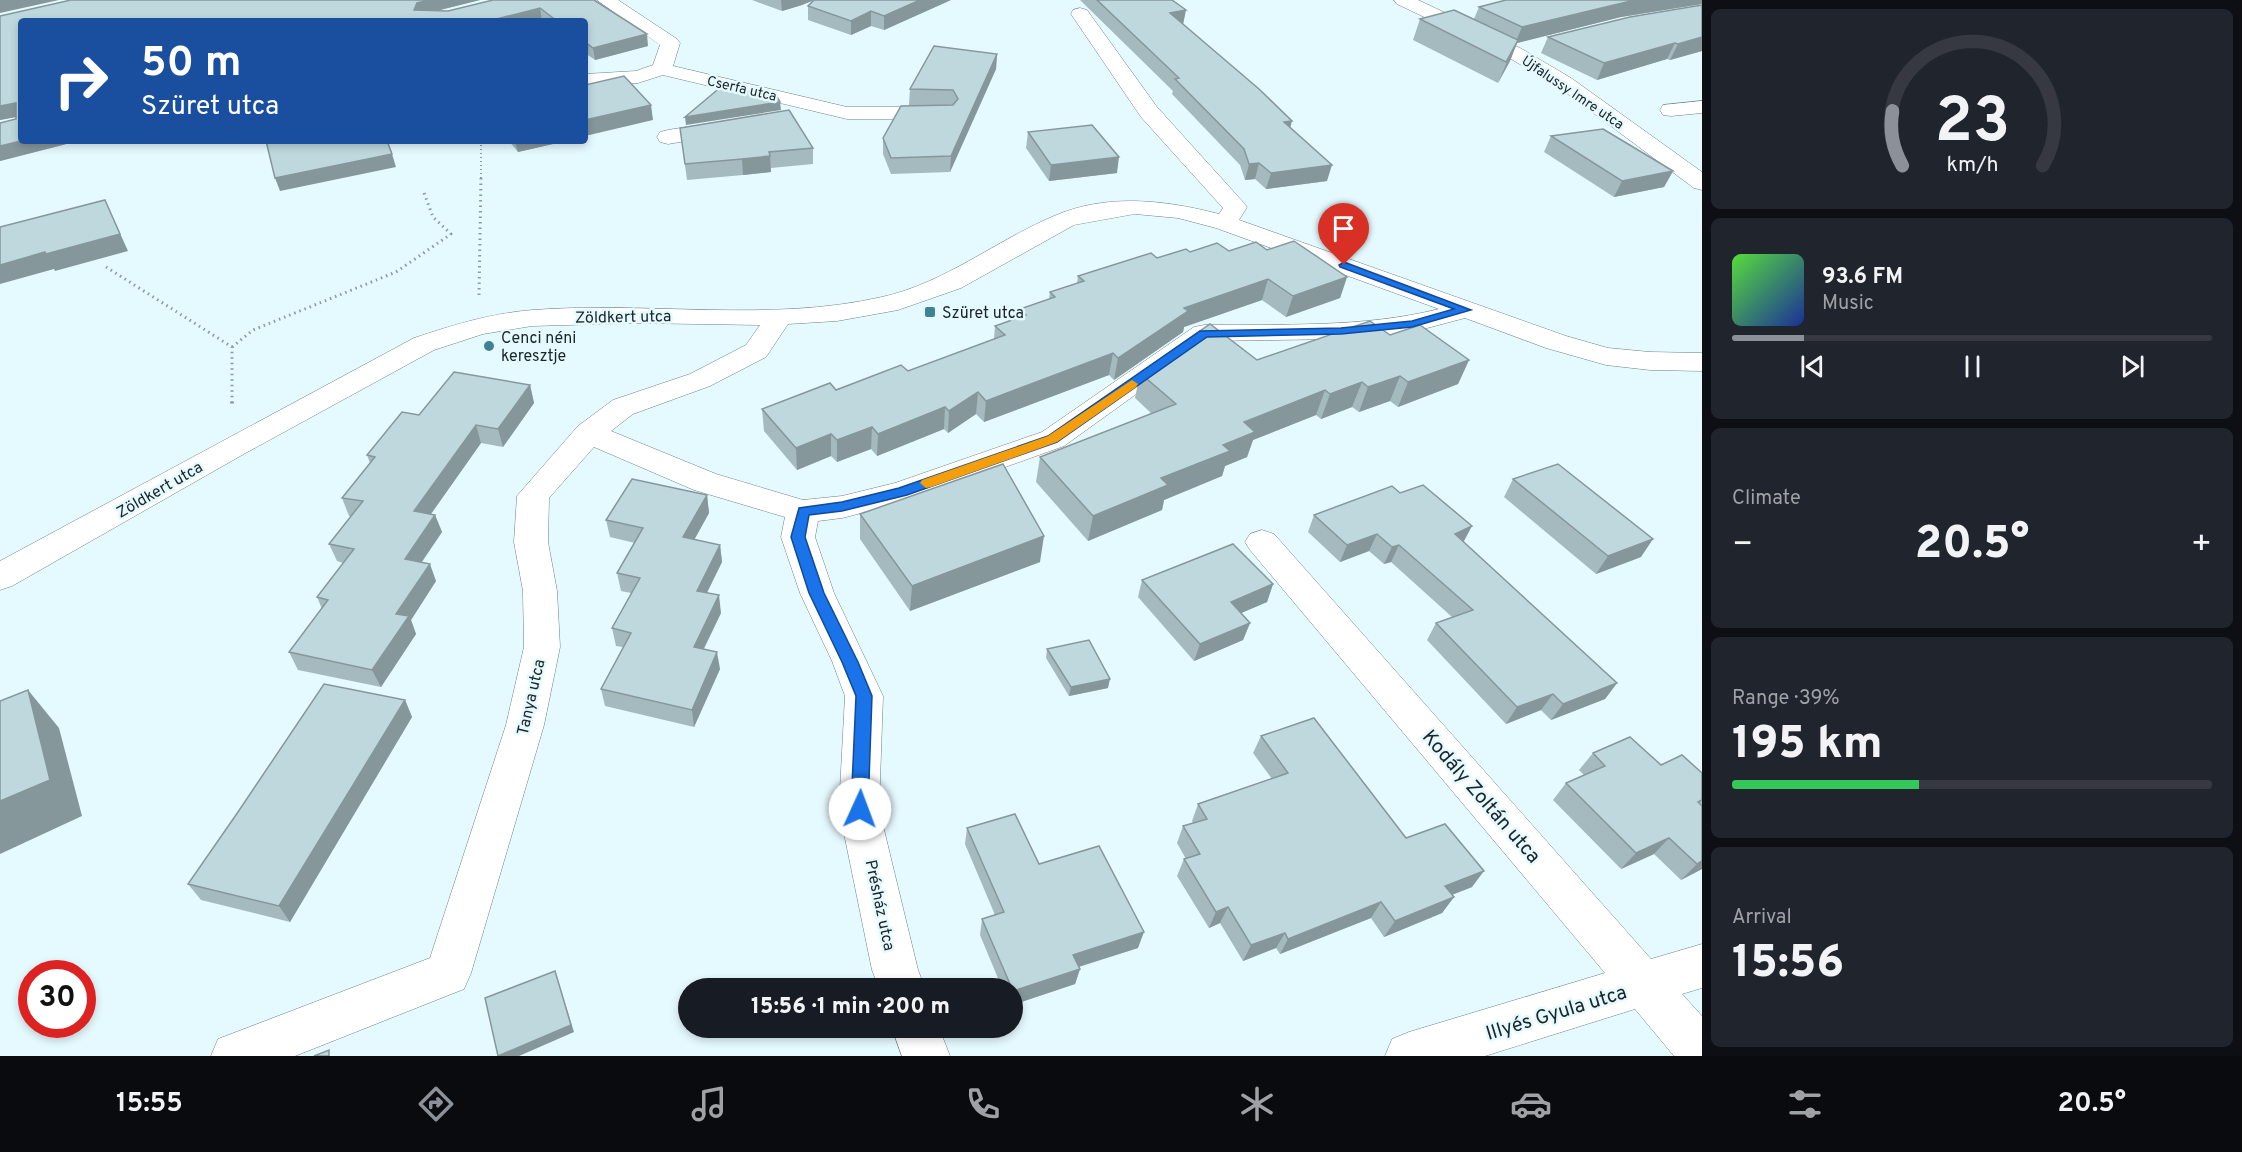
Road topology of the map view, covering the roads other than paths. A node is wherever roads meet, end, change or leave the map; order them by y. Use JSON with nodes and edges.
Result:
{"nodes":[{"id":1,"x":606,"y":0,"type":"edge"},
{"id":2,"x":1403,"y":0,"type":"edge"},
{"id":3,"x":1080,"y":14,"type":"dead end"},
{"id":4,"x":1543,"y":45,"type":"edge"},
{"id":5,"x":1513,"y":52,"type":"junction"},
{"id":6,"x":662,"y":69,"type":"junction"},
{"id":7,"x":588,"y":80,"type":"edge"},
{"id":8,"x":821,"y":106,"type":"junction"},
{"id":9,"x":1702,"y":106,"type":"edge"},
{"id":10,"x":1671,"y":110,"type":"dead end"},
{"id":11,"x":944,"y":113,"type":"edge"},
{"id":12,"x":787,"y":118,"type":"edge"},
{"id":13,"x":744,"y":125,"type":"edge"},
{"id":14,"x":668,"y":137,"type":"dead end"},
{"id":15,"x":1702,"y":183,"type":"edge"},
{"id":16,"x":1225,"y":223,"type":"junction"},
{"id":17,"x":1466,"y":310,"type":"junction"},
{"id":18,"x":780,"y":316,"type":"junction"},
{"id":19,"x":1702,"y":362,"type":"edge"},
{"id":20,"x":589,"y":433,"type":"junction"},
{"id":21,"x":803,"y":512,"type":"junction"},
{"id":22,"x":1262,"y":542,"type":"dead end"},
{"id":23,"x":0,"y":577,"type":"edge"},
{"id":24,"x":1702,"y":966,"type":"edge"},
{"id":25,"x":898,"y":978,"type":"edge"},
{"id":26,"x":1646,"y":985,"type":"junction"},
{"id":27,"x":920,"y":1038,"type":"edge"},
{"id":28,"x":1702,"y":1052,"type":"edge"},
{"id":29,"x":235,"y":1056,"type":"edge"},
{"id":30,"x":926,"y":1056,"type":"edge"},
{"id":31,"x":1409,"y":1056,"type":"edge"}],
"edges":[{"from":1,"to":6,"type":"street"},
{"from":2,"to":5,"type":"street","name":"Újfalussy Imre utca"},
{"from":3,"to":16,"type":"street"},
{"from":4,"to":5,"type":"street"},
{"from":5,"to":15,"type":"street","name":"Újfalussy Imre utca"},
{"from":6,"to":7,"type":"street","name":"Cserfa utca"},
{"from":6,"to":8,"type":"street","name":"Cserfa utca"},
{"from":8,"to":11,"type":"street","name":"Cserfa utca"},
{"from":8,"to":12,"type":"street","name":"Cserfa utca"},
{"from":9,"to":10,"type":"street"},
{"from":13,"to":14,"type":"street"},
{"from":16,"to":17,"type":"street"},
{"from":16,"to":18,"type":"street","name":"Zöldkert utca"},
{"from":17,"to":19,"type":"street"},
{"from":17,"to":21,"type":"street"},
{"from":18,"to":20,"type":"street","name":"Tanya utca"},
{"from":18,"to":23,"type":"street","name":"Zöldkert utca"},
{"from":20,"to":21,"type":"street"},
{"from":20,"to":29,"type":"street","name":"Tanya utca"},
{"from":21,"to":25,"type":"street","name":"Présház utca"},
{"from":22,"to":26,"type":"street","name":"Kodály Zoltán utca"},
{"from":24,"to":26,"type":"street","name":"Illyés Gyula utca"},
{"from":26,"to":28,"type":"street","name":"Kodály Zoltán utca"},
{"from":26,"to":31,"type":"street","name":"Illyés Gyula utca"},
{"from":27,"to":30,"type":"street"}]}
